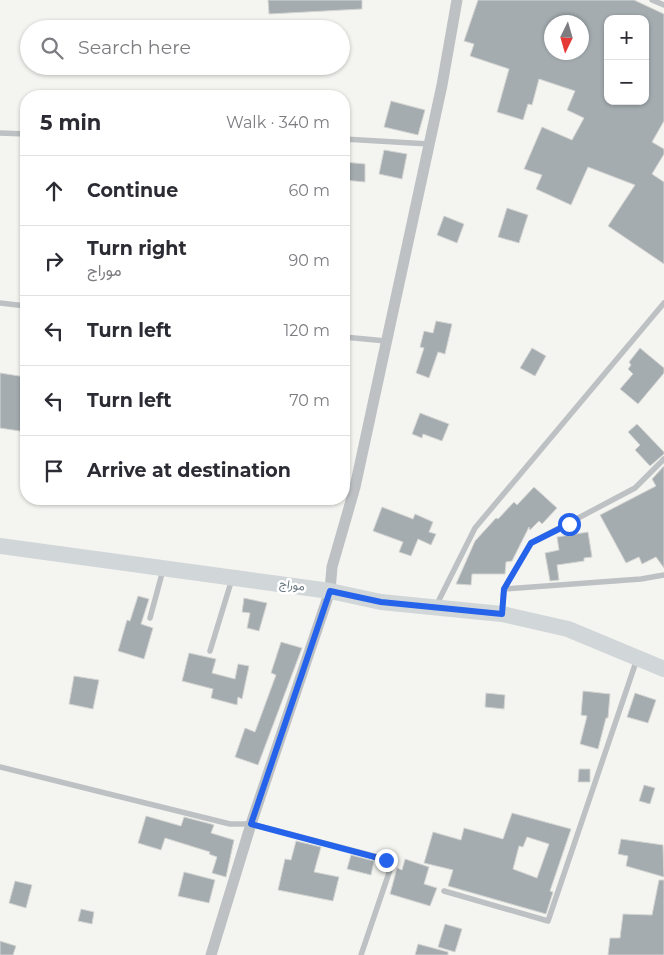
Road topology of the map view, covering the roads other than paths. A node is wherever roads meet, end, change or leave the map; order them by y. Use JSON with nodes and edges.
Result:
{"nodes":[{"id":1,"x":457,"y":0,"type":"edge"},
{"id":2,"x":652,"y":0,"type":"edge"},
{"id":3,"x":664,"y":5,"type":"edge"},
{"id":4,"x":0,"y":133,"type":"edge"},
{"id":5,"x":20,"y":134,"type":"edge"},
{"id":6,"x":350,"y":139,"type":"edge"},
{"id":7,"x":429,"y":144,"type":"junction"},
{"id":8,"x":0,"y":303,"type":"edge"},
{"id":9,"x":664,"y":303,"type":"edge"},
{"id":10,"x":20,"y":305,"type":"edge"},
{"id":11,"x":350,"y":338,"type":"edge"},
{"id":12,"x":386,"y":341,"type":"junction"},
{"id":13,"x":664,"y":459,"type":"edge"},
{"id":14,"x":350,"y":482,"type":"edge"},
{"id":15,"x":345,"y":505,"type":"edge"},
{"id":16,"x":0,"y":546,"type":"edge"},
{"id":17,"x":163,"y":568,"type":"junction"},
{"id":18,"x":664,"y":575,"type":"edge"},
{"id":19,"x":233,"y":576,"type":"junction"},
{"id":20,"x":504,"y":589,"type":"junction"},
{"id":21,"x":330,"y":591,"type":"junction"},
{"id":22,"x":434,"y":608,"type":"junction"},
{"id":23,"x":502,"y":614,"type":"junction"},
{"id":24,"x":150,"y":618,"type":"dead end"},
{"id":25,"x":210,"y":651,"type":"dead end"},
{"id":26,"x":637,"y":657,"type":"junction"},
{"id":27,"x":664,"y":669,"type":"edge"},
{"id":28,"x":0,"y":767,"type":"edge"},
{"id":29,"x":251,"y":824,"type":"junction"},
{"id":30,"x":444,"y":891,"type":"dead end"},
{"id":31,"x":211,"y":955,"type":"edge"},
{"id":32,"x":362,"y":955,"type":"edge"}],
"edges":[{"from":1,"to":7,"type":"street"},
{"from":2,"to":3,"type":"lane"},
{"from":4,"to":5,"type":"lane"},
{"from":6,"to":7,"type":"lane"},
{"from":7,"to":12,"type":"street"},
{"from":8,"to":10,"type":"lane"},
{"from":9,"to":22,"type":"lane"},
{"from":11,"to":12,"type":"lane"},
{"from":12,"to":14,"type":"street"},
{"from":13,"to":20,"type":"lane"},
{"from":15,"to":21,"type":"street"},
{"from":16,"to":17,"type":"main road","name":"موراج"},
{"from":17,"to":19,"type":"main road","name":"موراج"},
{"from":17,"to":24,"type":"lane"},
{"from":18,"to":20,"type":"lane"},
{"from":19,"to":21,"type":"main road","name":"موراج"},
{"from":19,"to":25,"type":"lane"},
{"from":20,"to":23,"type":"lane"},
{"from":21,"to":22,"type":"main road","name":"موراج"},
{"from":21,"to":29,"type":"street"},
{"from":22,"to":23,"type":"main road","name":"موراج"},
{"from":23,"to":26,"type":"main road","name":"موراج"},
{"from":26,"to":27,"type":"main road","name":"موراج"},
{"from":26,"to":30,"type":"lane"},
{"from":28,"to":29,"type":"lane"},
{"from":29,"to":31,"type":"street"},
{"from":29,"to":32,"type":"lane"}]}
